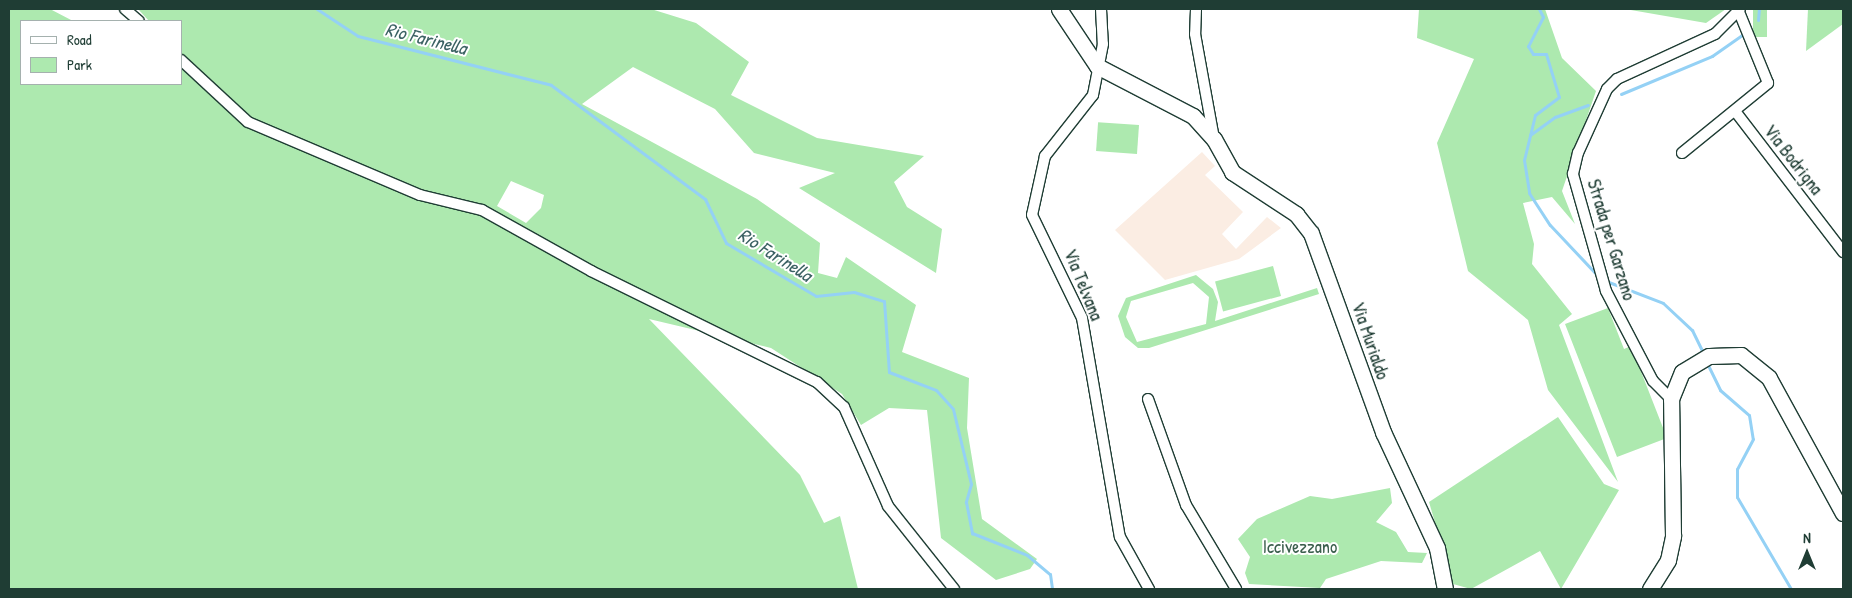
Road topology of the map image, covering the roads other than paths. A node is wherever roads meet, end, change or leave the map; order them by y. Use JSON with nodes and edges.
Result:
{"nodes":[{"id":1,"x":125,"y":9,"type":"edge"},
{"id":2,"x":1059,"y":9,"type":"edge"},
{"id":3,"x":1101,"y":9,"type":"edge"},
{"id":4,"x":1196,"y":9,"type":"edge"},
{"id":5,"x":1740,"y":10,"type":"edge"},
{"id":6,"x":138,"y":20,"type":"edge"},
{"id":7,"x":182,"y":61,"type":"edge"},
{"id":8,"x":1097,"y":66,"type":"junction"},
{"id":9,"x":1735,"y":111,"type":"junction"},
{"id":10,"x":1214,"y":139,"type":"junction"},
{"id":11,"x":1682,"y":152,"type":"dead end"},
{"id":12,"x":1843,"y":252,"type":"edge"},
{"id":13,"x":1148,"y":399,"type":"dead end"},
{"id":14,"x":1671,"y":399,"type":"junction"},
{"id":15,"x":1843,"y":513,"type":"edge"},
{"id":16,"x":954,"y":589,"type":"edge"},
{"id":17,"x":1149,"y":589,"type":"edge"},
{"id":18,"x":1236,"y":589,"type":"edge"},
{"id":19,"x":1445,"y":589,"type":"edge"},
{"id":20,"x":1650,"y":589,"type":"edge"}],
"edges":[{"from":1,"to":6,"type":"street"},
{"from":2,"to":8,"type":"street"},
{"from":3,"to":8,"type":"street","name":"Via Telvana"},
{"from":4,"to":10,"type":"street","name":"Via Murialdo"},
{"from":5,"to":9,"type":"street"},
{"from":5,"to":14,"type":"street","name":"Strada per Garzano"},
{"from":7,"to":16,"type":"street"},
{"from":8,"to":10,"type":"street","name":"Via Murialdo"},
{"from":8,"to":17,"type":"street","name":"Via Telvana"},
{"from":9,"to":11,"type":"street"},
{"from":9,"to":12,"type":"street","name":"Via Bodrigna"},
{"from":10,"to":19,"type":"street","name":"Via Murialdo"},
{"from":13,"to":18,"type":"street"},
{"from":14,"to":15,"type":"street"},
{"from":14,"to":20,"type":"street"}]}
